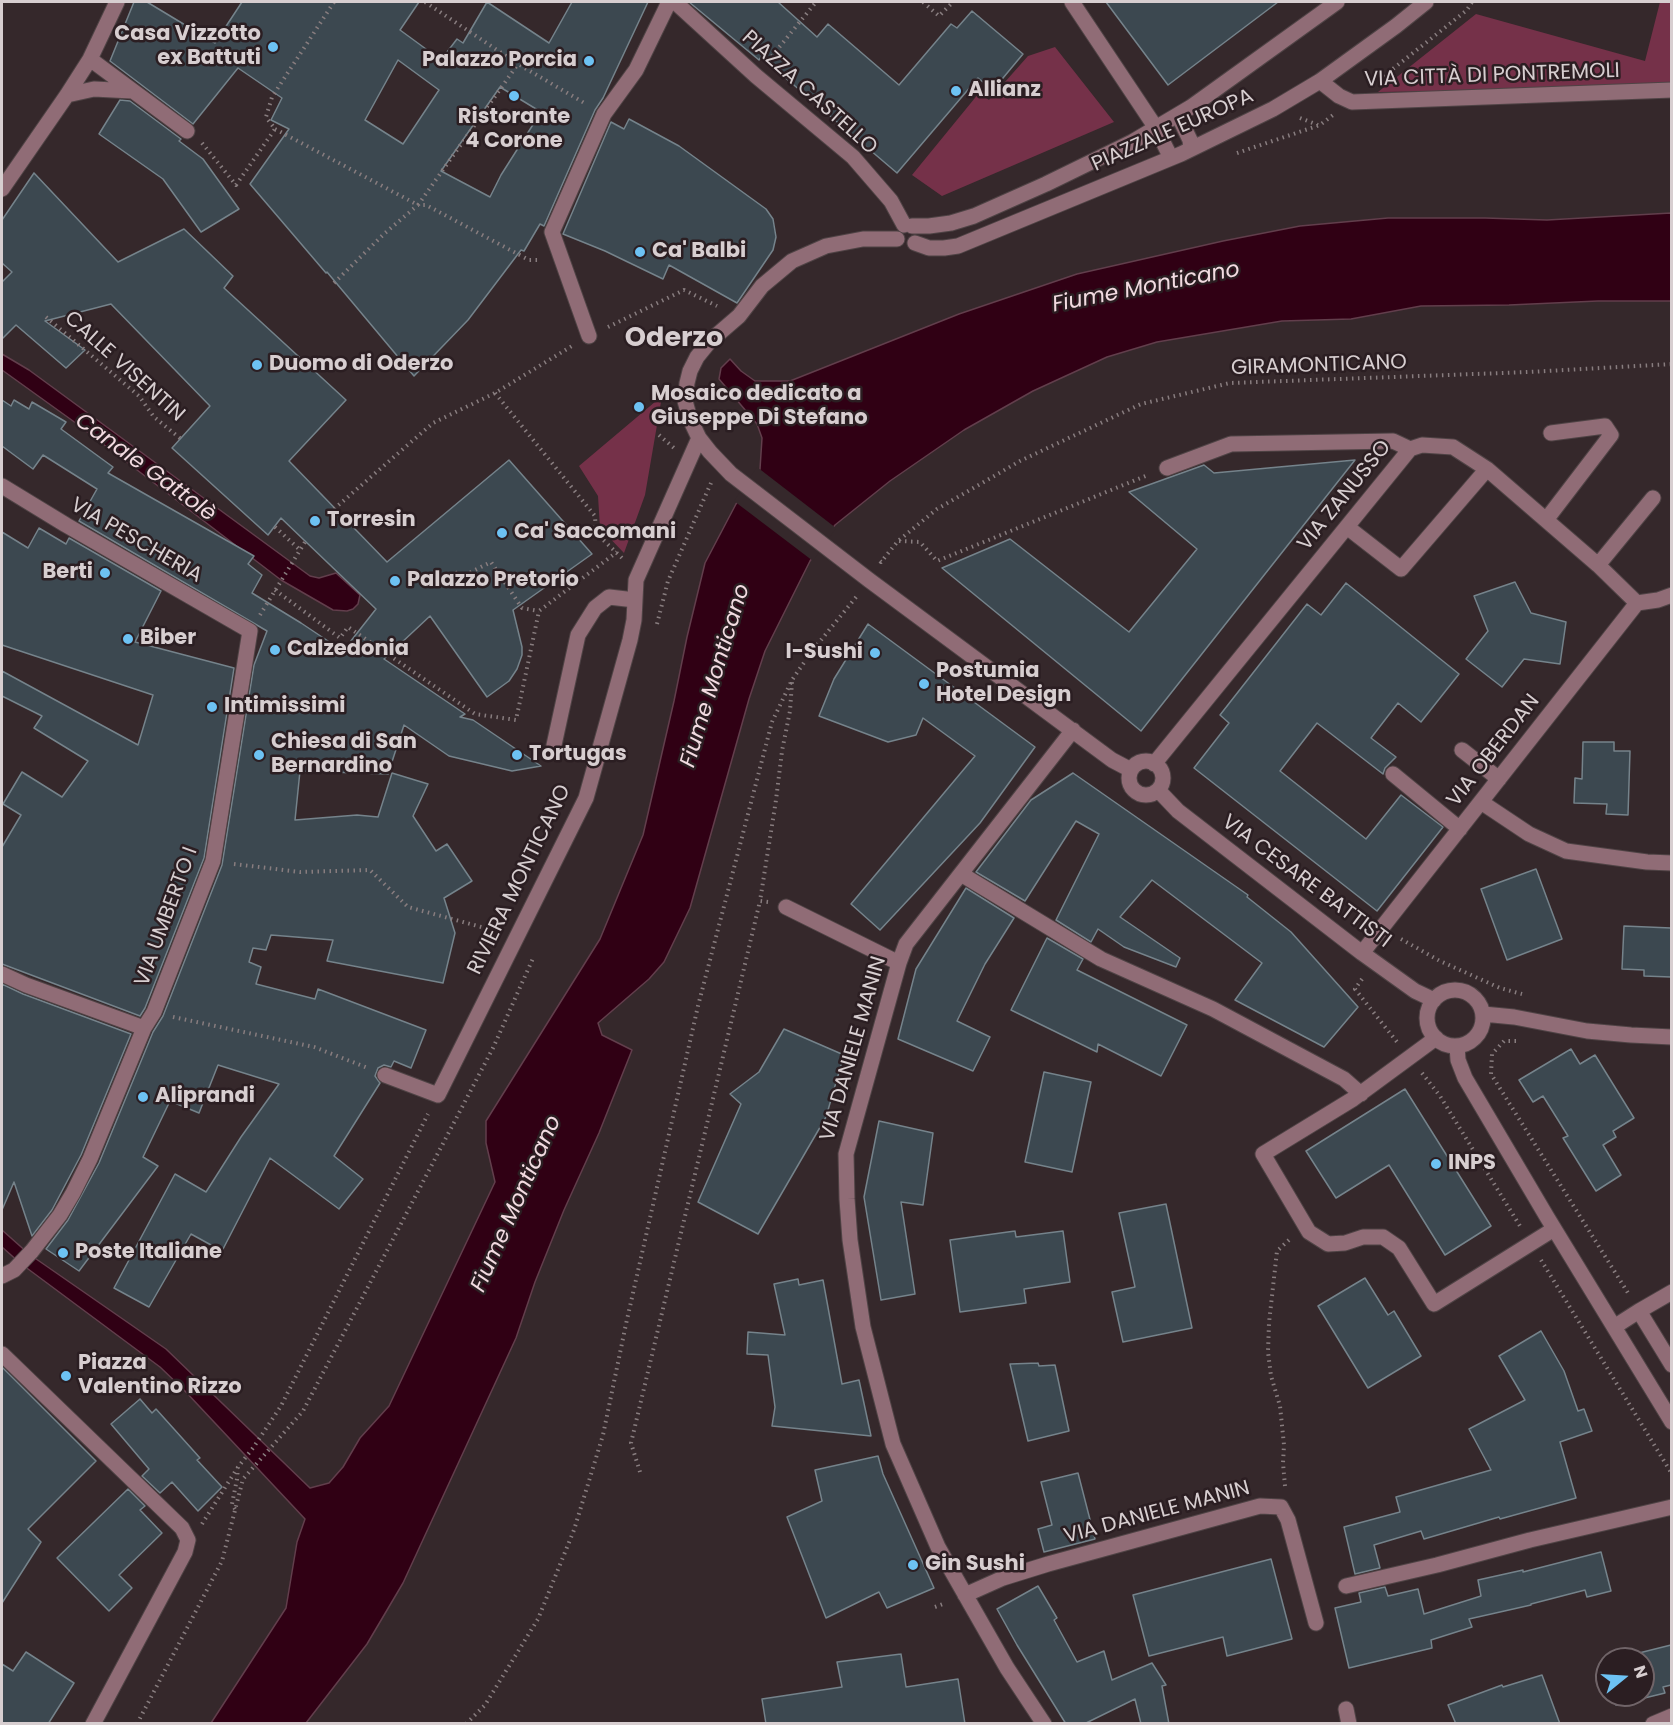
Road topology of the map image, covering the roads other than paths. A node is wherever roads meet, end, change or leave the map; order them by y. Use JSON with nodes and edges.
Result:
{"nodes":[{"id":1,"x":117,"y":2,"type":"edge"},
{"id":2,"x":669,"y":2,"type":"edge"},
{"id":3,"x":675,"y":2,"type":"edge"},
{"id":4,"x":1072,"y":2,"type":"edge"},
{"id":5,"x":1337,"y":2,"type":"edge"},
{"id":6,"x":1426,"y":2,"type":"edge"},
{"id":7,"x":90,"y":59,"type":"junction"},
{"id":8,"x":1320,"y":81,"type":"junction"},
{"id":9,"x":1671,"y":90,"type":"edge"},
{"id":10,"x":132,"y":91,"type":"junction"},
{"id":11,"x":67,"y":95,"type":"junction"},
{"id":12,"x":1178,"y":115,"type":"junction"},
{"id":13,"x":1156,"y":128,"type":"junction"},
{"id":14,"x":187,"y":131,"type":"road end"},
{"id":15,"x":1191,"y":148,"type":"junction"},
{"id":16,"x":1171,"y":158,"type":"junction"},
{"id":17,"x":2,"y":189,"type":"edge"},
{"id":18,"x":904,"y":230,"type":"junction"},
{"id":19,"x":589,"y":336,"type":"road end"},
{"id":20,"x":1551,"y":433,"type":"dead end"},
{"id":21,"x":699,"y":438,"type":"junction"},
{"id":22,"x":1410,"y":449,"type":"junction"},
{"id":23,"x":1167,"y":468,"type":"dead end"},
{"id":24,"x":1487,"y":469,"type":"junction"},
{"id":25,"x":2,"y":486,"type":"edge"},
{"id":26,"x":1653,"y":498,"type":"dead end"},
{"id":27,"x":1546,"y":520,"type":"junction"},
{"id":28,"x":1347,"y":527,"type":"junction"},
{"id":29,"x":1598,"y":565,"type":"junction"},
{"id":30,"x":1671,"y":595,"type":"edge"},
{"id":31,"x":635,"y":600,"type":"junction"},
{"id":32,"x":1637,"y":603,"type":"junction"},
{"id":33,"x":250,"y":631,"type":"joint"},
{"id":34,"x":1073,"y":730,"type":"junction"},
{"id":35,"x":554,"y":745,"type":"dead end"},
{"id":36,"x":1462,"y":750,"type":"dead end"},
{"id":37,"x":1154,"y":764,"type":"junction"},
{"id":38,"x":1131,"y":770,"type":"junction"},
{"id":39,"x":1393,"y":774,"type":"dead end"},
{"id":40,"x":1499,"y":779,"type":"junction"},
{"id":41,"x":1158,"y":790,"type":"junction"},
{"id":42,"x":1481,"y":802,"type":"junction"},
{"id":43,"x":1460,"y":829,"type":"junction"},
{"id":44,"x":1671,"y":863,"type":"edge"},
{"id":45,"x":961,"y":874,"type":"junction"},
{"id":46,"x":786,"y":907,"type":"road end"},
{"id":47,"x":1362,"y":953,"type":"junction"},
{"id":48,"x":899,"y":963,"type":"junction"},
{"id":49,"x":2,"y":975,"type":"edge"},
{"id":50,"x":1434,"y":1000,"type":"junction"},
{"id":51,"x":1483,"y":1014,"type":"junction"},
{"id":52,"x":144,"y":1028,"type":"junction"},
{"id":53,"x":1671,"y":1037,"type":"edge"},
{"id":54,"x":1436,"y":1038,"type":"junction"},
{"id":55,"x":1456,"y":1046,"type":"junction"},
{"id":56,"x":386,"y":1075,"type":"road end"},
{"id":57,"x":1361,"y":1094,"type":"junction"},
{"id":58,"x":1554,"y":1229,"type":"junction"},
{"id":59,"x":8,"y":1273,"type":"edge"},
{"id":60,"x":1671,"y":1292,"type":"edge"},
{"id":61,"x":1640,"y":1311,"type":"junction"},
{"id":62,"x":1614,"y":1326,"type":"junction"},
{"id":63,"x":2,"y":1354,"type":"edge"},
{"id":64,"x":1671,"y":1365,"type":"edge"},
{"id":65,"x":1671,"y":1422,"type":"edge"},
{"id":66,"x":1671,"y":1507,"type":"edge"},
{"id":67,"x":1346,"y":1586,"type":"dead end"},
{"id":68,"x":965,"y":1595,"type":"junction"},
{"id":69,"x":1316,"y":1623,"type":"dead end"},
{"id":70,"x":1671,"y":1716,"type":"edge"},
{"id":71,"x":93,"y":1724,"type":"edge"},
{"id":72,"x":1044,"y":1724,"type":"edge"},
{"id":73,"x":1653,"y":1724,"type":"edge"}],
"edges":[{"from":1,"to":7,"type":"street"},
{"from":2,"to":19,"type":"street"},
{"from":3,"to":18,"type":"street","name":"PIAZZA CASTELLO"},
{"from":4,"to":13,"type":"street"},
{"from":5,"to":12,"type":"street"},
{"from":6,"to":8,"type":"street","name":"PIAZZALE EUROPA"},
{"from":7,"to":10,"type":"street"},
{"from":7,"to":11,"type":"street"},
{"from":8,"to":9,"type":"street","name":"VIA CITTÀ DI PONTREMOLI"},
{"from":8,"to":15,"type":"street","name":"PIAZZALE EUROPA"},
{"from":10,"to":11,"type":"street"},
{"from":10,"to":14,"type":"street"},
{"from":11,"to":17,"type":"street"},
{"from":12,"to":13,"type":"street"},
{"from":12,"to":15,"type":"street"},
{"from":13,"to":16,"type":"street"},
{"from":13,"to":18,"type":"street"},
{"from":15,"to":16,"type":"street","name":"PIAZZALE EUROPA"},
{"from":16,"to":18,"type":"street","name":"PIAZZALE EUROPA"},
{"from":18,"to":21,"type":"street"},
{"from":20,"to":27,"type":"street"},
{"from":21,"to":31,"type":"street","name":"RIVIERA MONTICANO"},
{"from":21,"to":34,"type":"street"},
{"from":22,"to":23,"type":"street"},
{"from":22,"to":24,"type":"street","name":"VIA ZANUSSO"},
{"from":22,"to":28,"type":"street","name":"VIA ZANUSSO"},
{"from":24,"to":27,"type":"street","name":"VIA ZANUSSO"},
{"from":24,"to":28,"type":"street"},
{"from":25,"to":33,"type":"street","name":"VIA PESCHERIA"},
{"from":26,"to":29,"type":"street"},
{"from":27,"to":29,"type":"street","name":"VIA ZANUSSO"},
{"from":28,"to":37,"type":"street","name":"VIA ZANUSSO"},
{"from":29,"to":32,"type":"street","name":"VIA ZANUSSO"},
{"from":30,"to":32,"type":"street"},
{"from":31,"to":35,"type":"street"},
{"from":31,"to":56,"type":"street","name":"RIVIERA MONTICANO"},
{"from":32,"to":40,"type":"street","name":"VIA OBERDAN"},
{"from":33,"to":52,"type":"street","name":"VIA UMBERTO I"},
{"from":34,"to":38,"type":"street"},
{"from":34,"to":45,"type":"street","name":"VIA DANIELE MANIN"},
{"from":36,"to":40,"type":"street"},
{"from":37,"to":38,"type":"street"},
{"from":37,"to":41,"type":"street"},
{"from":38,"to":41,"type":"street"},
{"from":39,"to":43,"type":"street"},
{"from":40,"to":42,"type":"street","name":"VIA OBERDAN"},
{"from":41,"to":47,"type":"street","name":"VIA CESARE BATTISTI"},
{"from":42,"to":43,"type":"street","name":"VIA OBERDAN"},
{"from":42,"to":44,"type":"street"},
{"from":43,"to":47,"type":"street","name":"VIA OBERDAN"},
{"from":45,"to":48,"type":"street","name":"VIA DANIELE MANIN"},
{"from":45,"to":57,"type":"street"},
{"from":46,"to":48,"type":"street"},
{"from":47,"to":50,"type":"street","name":"VIA CESARE BATTISTI"},
{"from":48,"to":68,"type":"street","name":"VIA DANIELE MANIN"},
{"from":49,"to":52,"type":"street"},
{"from":50,"to":51,"type":"street"},
{"from":50,"to":54,"type":"street"},
{"from":51,"to":53,"type":"street"},
{"from":51,"to":55,"type":"street"},
{"from":52,"to":59,"type":"street","name":"VIA UMBERTO I"},
{"from":54,"to":55,"type":"street"},
{"from":54,"to":57,"type":"street"},
{"from":55,"to":58,"type":"street"},
{"from":57,"to":58,"type":"street"},
{"from":58,"to":62,"type":"street"},
{"from":60,"to":61,"type":"street"},
{"from":61,"to":62,"type":"street"},
{"from":61,"to":64,"type":"street"},
{"from":62,"to":65,"type":"street"},
{"from":63,"to":71,"type":"street"},
{"from":66,"to":67,"type":"street"},
{"from":68,"to":69,"type":"street","name":"VIA DANIELE MANIN"},
{"from":68,"to":72,"type":"street","name":"VIA DANIELE MANIN"},
{"from":70,"to":73,"type":"street"}]}
